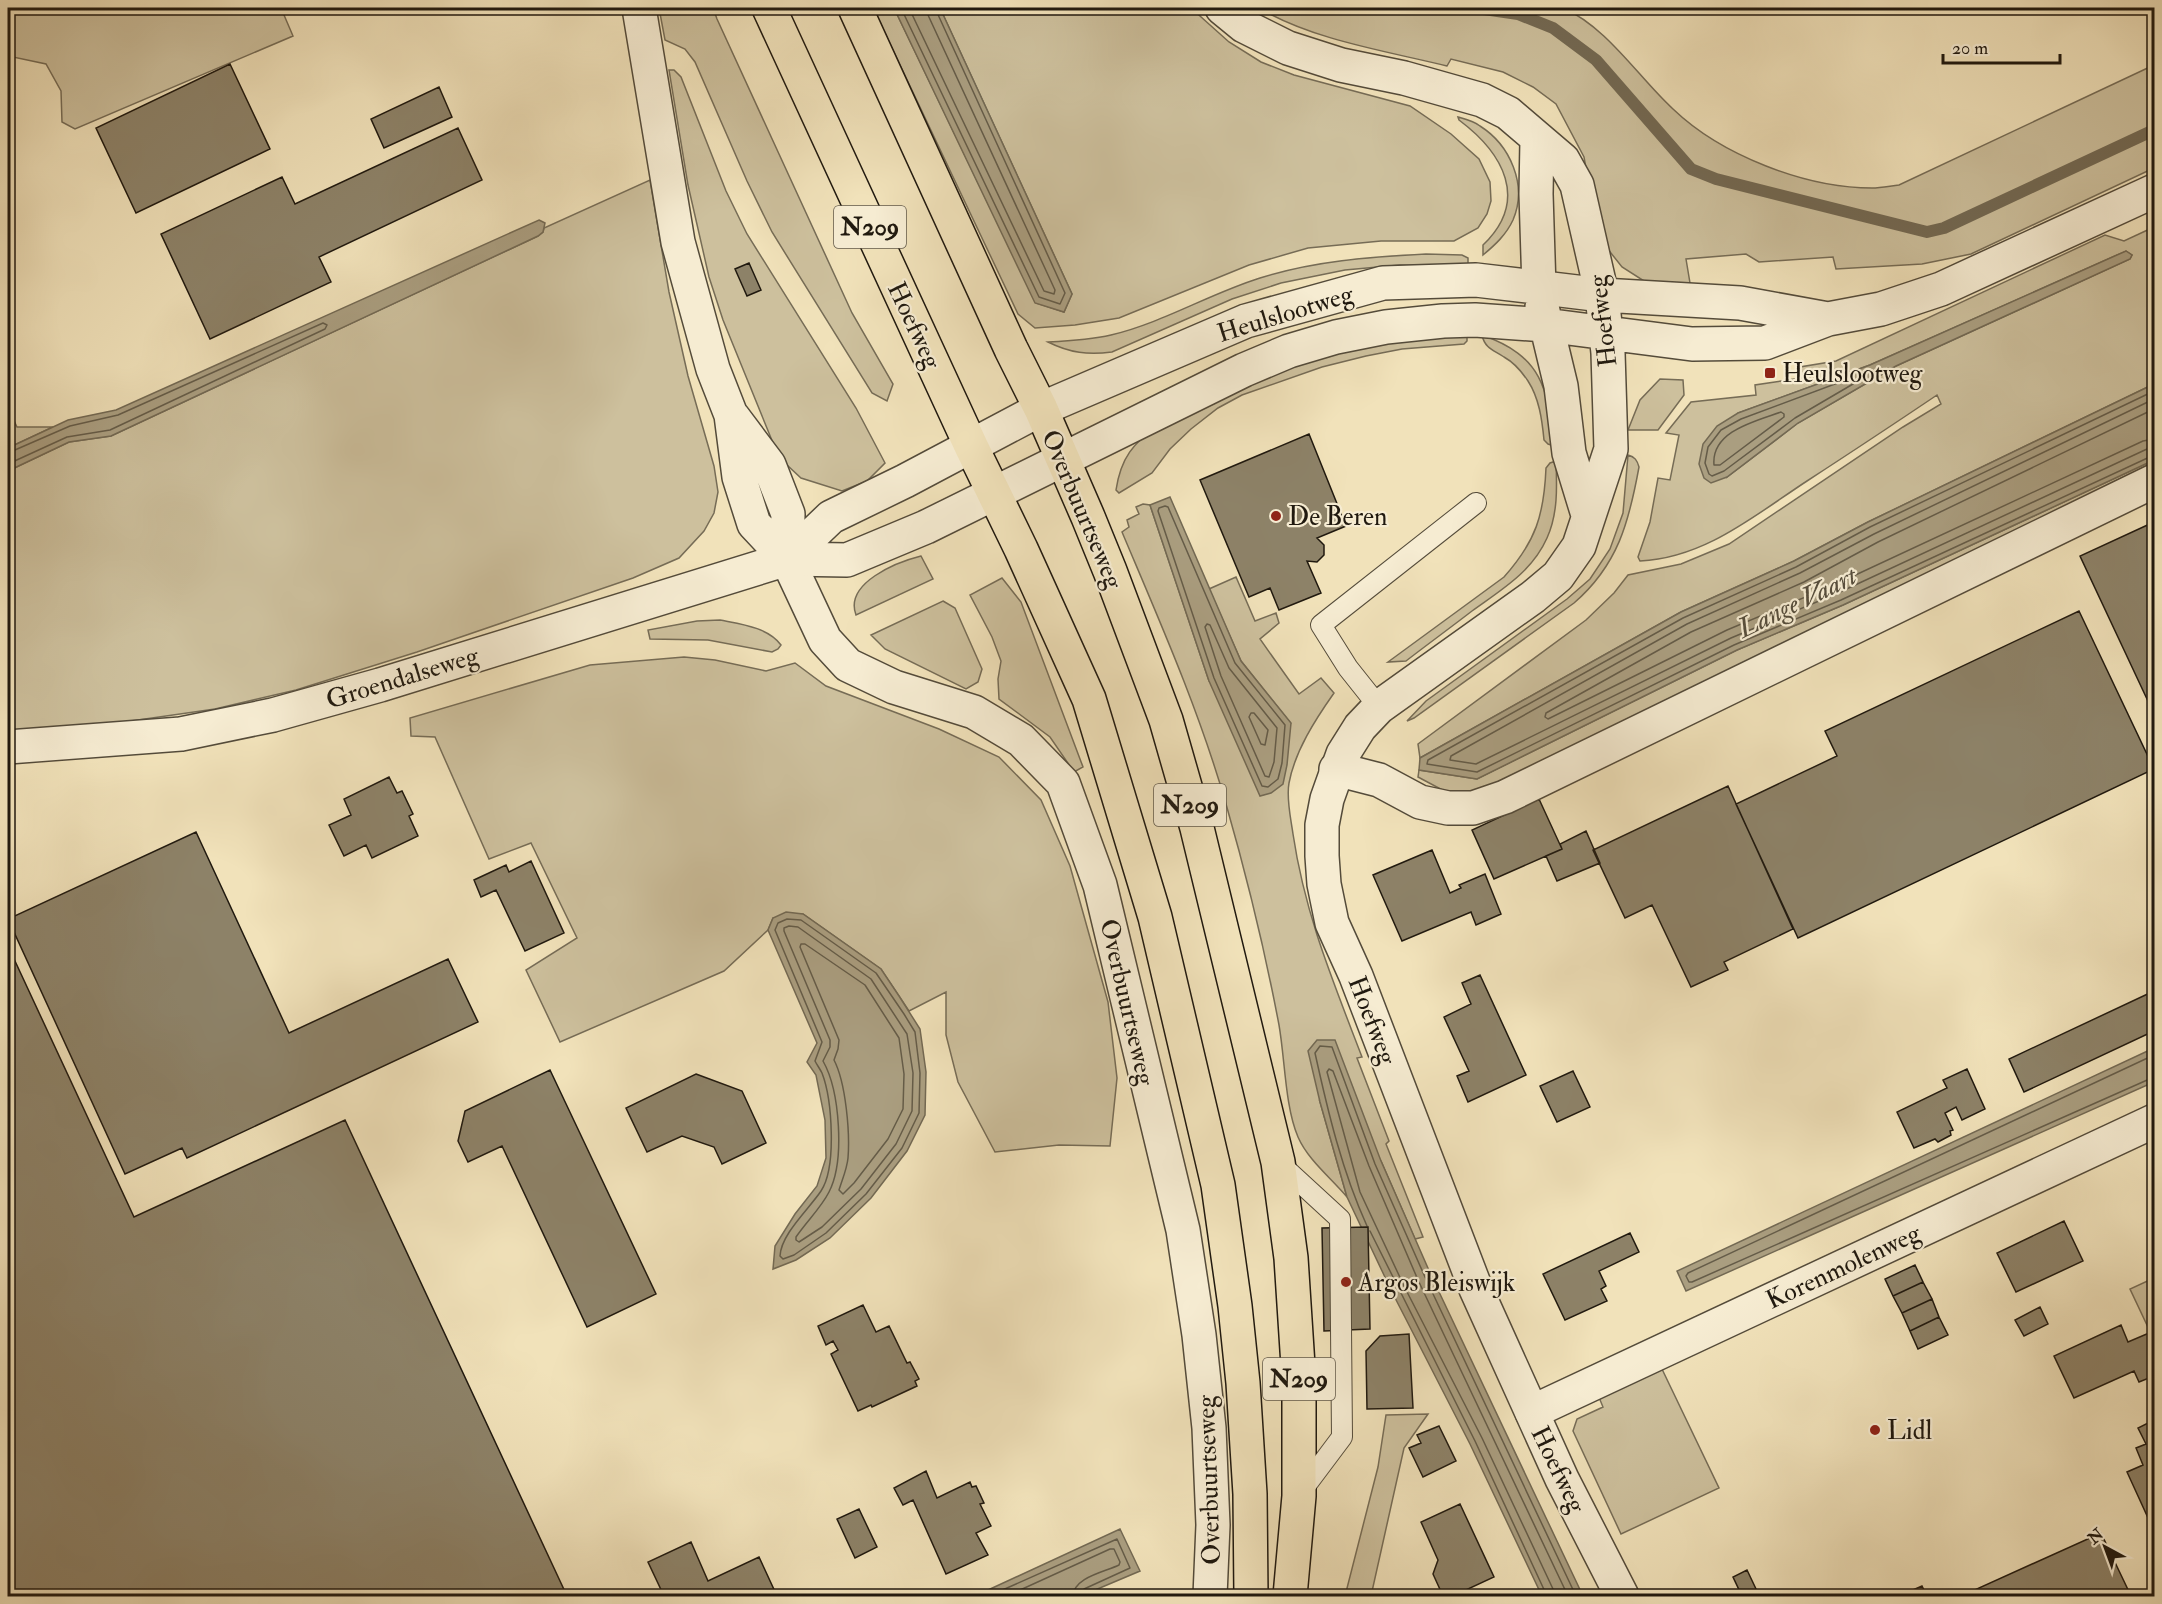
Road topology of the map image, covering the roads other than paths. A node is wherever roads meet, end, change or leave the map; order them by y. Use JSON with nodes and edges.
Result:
{"nodes":[{"id":1,"x":639,"y":8,"type":"edge"},
{"id":2,"x":769,"y":8,"type":"edge"},
{"id":3,"x":855,"y":8,"type":"edge"},
{"id":4,"x":1222,"y":8,"type":"edge"},
{"id":5,"x":1537,"y":140,"type":"junction"},
{"id":6,"x":2154,"y":191,"type":"edge"},
{"id":7,"x":1539,"y":288,"type":"junction"},
{"id":8,"x":1602,"y":295,"type":"junction"},
{"id":9,"x":1828,"y":319,"type":"junction"},
{"id":10,"x":1545,"y":325,"type":"junction"},
{"id":11,"x":1607,"y":333,"type":"junction"},
{"id":12,"x":1041,"y":410,"type":"junction"},
{"id":13,"x":971,"y":446,"type":"junction"},
{"id":14,"x":1064,"y":460,"type":"junction"},
{"id":15,"x":2154,"y":481,"type":"edge"},
{"id":16,"x":995,"y":494,"type":"junction"},
{"id":17,"x":1476,"y":503,"type":"dead end"},
{"id":18,"x":1588,"y":515,"type":"junction"},
{"id":19,"x":787,"y":559,"type":"junction"},
{"id":20,"x":1379,"y":707,"type":"junction"},
{"id":21,"x":8,"y":747,"type":"edge"},
{"id":22,"x":1336,"y":769,"type":"junction"},
{"id":23,"x":2154,"y":1121,"type":"edge"},
{"id":24,"x":1278,"y":1162,"type":"junction"},
{"id":25,"x":1532,"y":1412,"type":"junction"},
{"id":26,"x":1299,"y":1496,"type":"junction"},
{"id":27,"x":1622,"y":1580,"type":"edge"},
{"id":28,"x":1210,"y":1596,"type":"edge"},
{"id":29,"x":1251,"y":1596,"type":"edge"},
{"id":30,"x":1290,"y":1596,"type":"edge"}],
"edges":[{"from":1,"to":19,"type":"street"},
{"from":2,"to":13,"type":"main road","name":"Hoefweg","number":"N209"},
{"from":3,"to":12,"type":"main road","number":"N209"},
{"from":4,"to":5,"type":"street","name":"Hoefweg"},
{"from":5,"to":7,"type":"street","name":"Hoefweg"},
{"from":5,"to":8,"type":"street","name":"Hoefweg"},
{"from":6,"to":9,"type":"street","name":"Heulslootweg"},
{"from":7,"to":8,"type":"street","name":"Heulslootweg"},
{"from":7,"to":10,"type":"street","name":"Hoefweg"},
{"from":7,"to":12,"type":"street","name":"Heulslootweg"},
{"from":8,"to":9,"type":"street","name":"Heulslootweg"},
{"from":8,"to":11,"type":"street","name":"Hoefweg"},
{"from":9,"to":11,"type":"street","name":"Heulslootweg"},
{"from":10,"to":11,"type":"street","name":"Heulslootweg"},
{"from":10,"to":14,"type":"street","name":"Heulslootweg"},
{"from":10,"to":18,"type":"street","name":"Hoefweg"},
{"from":11,"to":18,"type":"street","name":"Hoefweg"},
{"from":12,"to":13,"type":"street","name":"Heulslootweg"},
{"from":12,"to":14,"type":"main road","name":"Overbuurtseweg","number":"N209"},
{"from":13,"to":16,"type":"main road","name":"Overbuurtseweg","number":"N209"},
{"from":13,"to":19,"type":"street","name":"Groendalseweg"},
{"from":14,"to":16,"type":"street","name":"Heulslootweg"},
{"from":14,"to":24,"type":"main road","name":"Overbuurtseweg","number":"N209"},
{"from":15,"to":22,"type":"street"},
{"from":16,"to":19,"type":"street","name":"Groendalseweg"},
{"from":16,"to":29,"type":"main road","name":"Overbuurtseweg","number":"N209"},
{"from":17,"to":20,"type":"lane"},
{"from":18,"to":20,"type":"street","name":"Hoefweg"},
{"from":19,"to":21,"type":"street","name":"Groendalseweg"},
{"from":19,"to":28,"type":"street","name":"Overbuurtseweg"},
{"from":20,"to":22,"type":"street","name":"Hoefweg"},
{"from":22,"to":25,"type":"street","name":"Hoefweg"},
{"from":23,"to":25,"type":"street","name":"Korenmolenweg"},
{"from":24,"to":26,"type":"main road","name":"Overbuurtseweg","number":"N209"},
{"from":24,"to":26,"type":"lane"},
{"from":25,"to":27,"type":"street","name":"Hoefweg"},
{"from":26,"to":30,"type":"main road","name":"Overbuurtseweg","number":"N209"}]}
